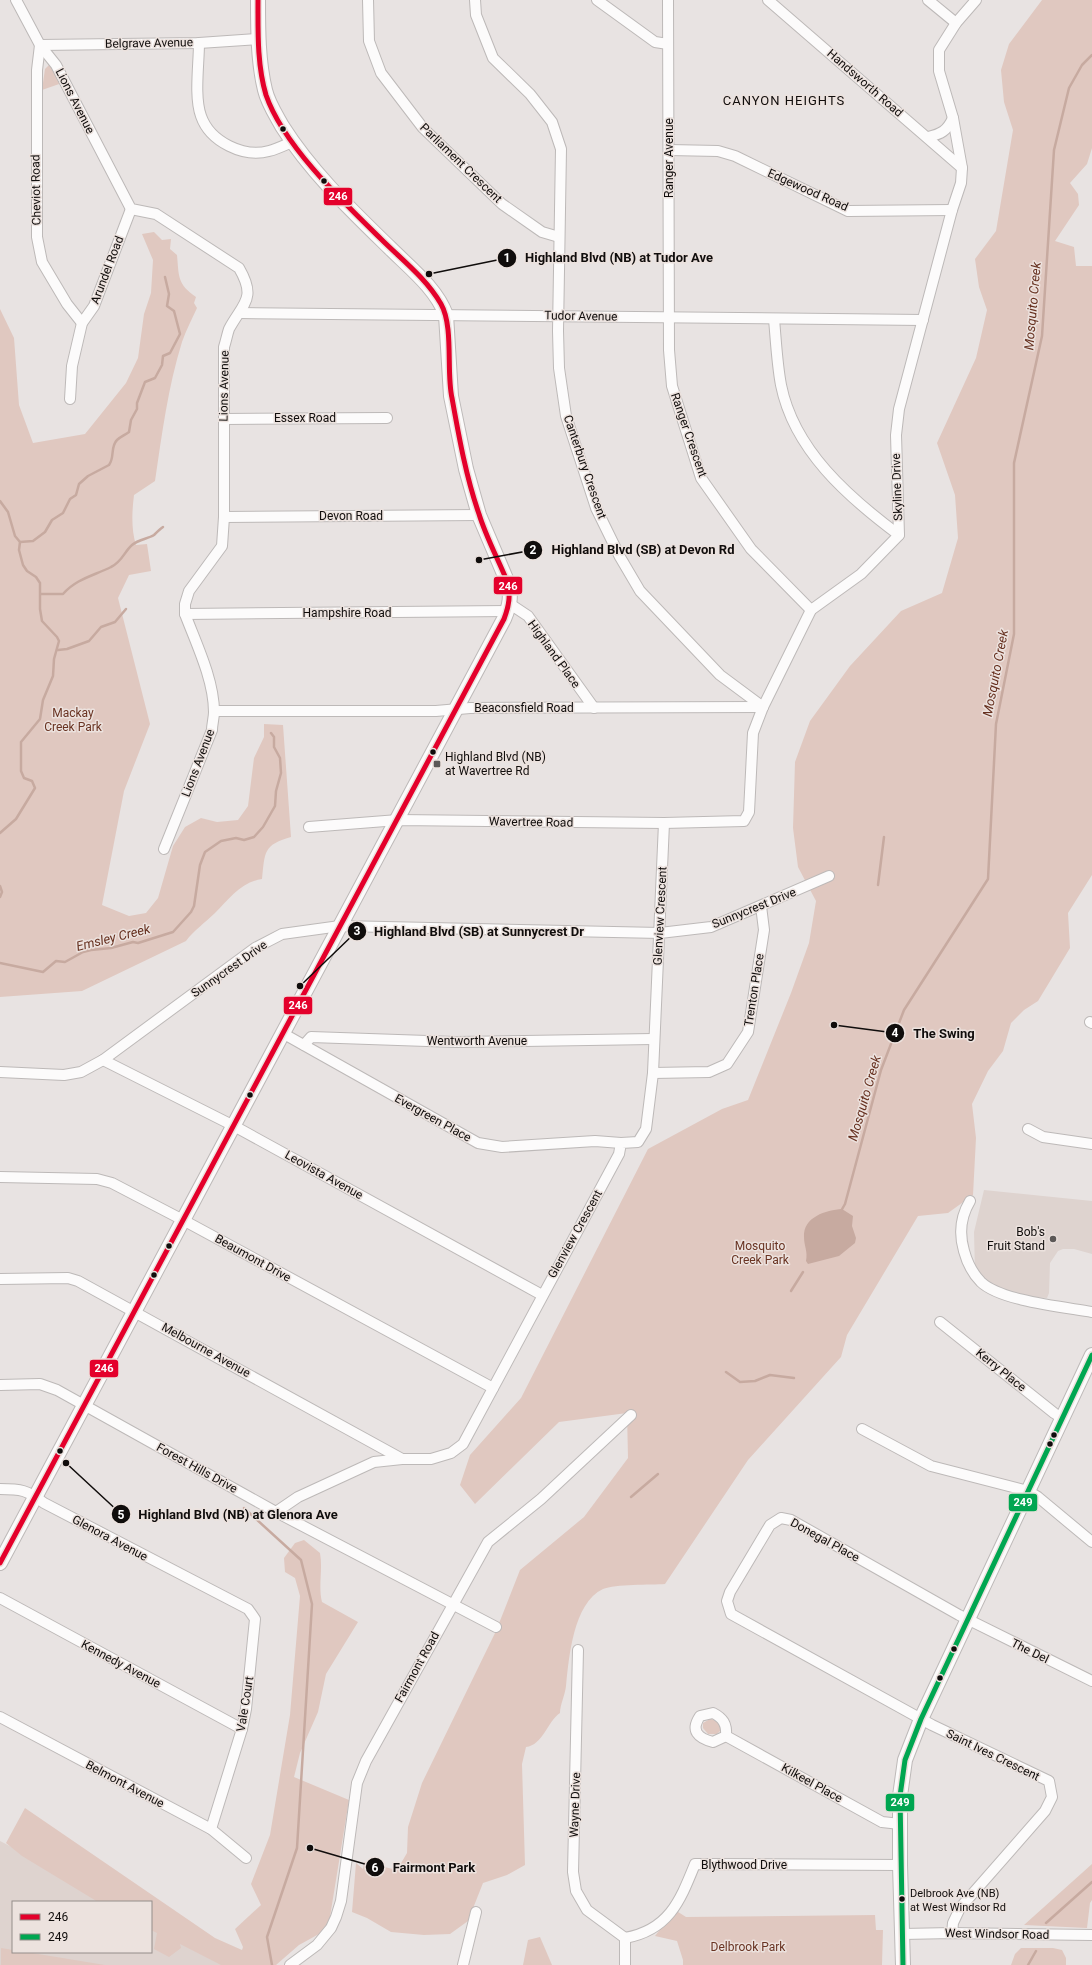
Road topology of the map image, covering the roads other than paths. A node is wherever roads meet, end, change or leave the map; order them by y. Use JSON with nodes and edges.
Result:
{"nodes":[{"id":1,"x":16,"y":0,"type":"edge"},
{"id":2,"x":258,"y":0,"type":"edge"},
{"id":3,"x":368,"y":0,"type":"edge"},
{"id":4,"x":475,"y":0,"type":"edge"},
{"id":5,"x":597,"y":0,"type":"edge"},
{"id":6,"x":668,"y":0,"type":"edge"},
{"id":7,"x":768,"y":0,"type":"edge"},
{"id":8,"x":928,"y":0,"type":"edge"},
{"id":9,"x":976,"y":0,"type":"edge"},
{"id":10,"x":956,"y":23,"type":"junction"},
{"id":11,"x":258,"y":39,"type":"junction"},
{"id":12,"x":199,"y":43,"type":"junction"},
{"id":13,"x":668,"y":44,"type":"junction"},
{"id":14,"x":40,"y":45,"type":"junction"},
{"id":15,"x":953,"y":118,"type":"junction"},
{"id":16,"x":928,"y":137,"type":"junction"},
{"id":17,"x":292,"y":142,"type":"junction"},
{"id":18,"x":669,"y":150,"type":"junction"},
{"id":19,"x":962,"y":168,"type":"junction"},
{"id":20,"x":131,"y":209,"type":"junction"},
{"id":21,"x":952,"y":210,"type":"junction"},
{"id":22,"x":559,"y":237,"type":"junction"},
{"id":23,"x":240,"y":313,"type":"junction"},
{"id":24,"x":446,"y":315,"type":"junction"},
{"id":25,"x":559,"y":316,"type":"junction"},
{"id":26,"x":669,"y":317,"type":"junction"},
{"id":27,"x":774,"y":319,"type":"junction"},
{"id":28,"x":923,"y":320,"type":"junction"},
{"id":29,"x":82,"y":323,"type":"junction"},
{"id":30,"x":70,"y":399,"type":"dead end"},
{"id":31,"x":387,"y":418,"type":"dead end"},
{"id":32,"x":224,"y":419,"type":"junction"},
{"id":33,"x":479,"y":515,"type":"junction"},
{"id":34,"x":224,"y":517,"type":"junction"},
{"id":35,"x":899,"y":535,"type":"junction"},
{"id":36,"x":509,"y":607,"type":"junction"},
{"id":37,"x":811,"y":610,"type":"junction"},
{"id":38,"x":185,"y":614,"type":"junction"},
{"id":39,"x":763,"y":707,"type":"junction"},
{"id":40,"x":594,"y":708,"type":"junction"},
{"id":41,"x":456,"y":709,"type":"junction"},
{"id":42,"x":214,"y":712,"type":"junction"},
{"id":43,"x":749,"y":812,"type":"joint"},
{"id":44,"x":398,"y":820,"type":"junction"},
{"id":45,"x":664,"y":823,"type":"junction"},
{"id":46,"x":309,"y":827,"type":"dead end"},
{"id":47,"x":164,"y":849,"type":"dead end"},
{"id":48,"x":829,"y":876,"type":"dead end"},
{"id":49,"x":761,"y":906,"type":"junction"},
{"id":50,"x":340,"y":926,"type":"junction"},
{"id":51,"x":660,"y":933,"type":"junction"},
{"id":52,"x":284,"y":1034,"type":"junction"},
{"id":53,"x":654,"y":1039,"type":"junction"},
{"id":54,"x":304,"y":1045,"type":"junction"},
{"id":55,"x":103,"y":1060,"type":"junction"},
{"id":56,"x":0,"y":1072,"type":"edge"},
{"id":57,"x":653,"y":1072,"type":"junction"},
{"id":58,"x":234,"y":1126,"type":"junction"},
{"id":59,"x":1028,"y":1129,"type":"dead end"},
{"id":60,"x":621,"y":1143,"type":"junction"},
{"id":61,"x":1092,"y":1144,"type":"edge"},
{"id":62,"x":0,"y":1177,"type":"edge"},
{"id":63,"x":970,"y":1200,"type":"dead end"},
{"id":64,"x":183,"y":1220,"type":"junction"},
{"id":65,"x":0,"y":1279,"type":"edge"},
{"id":66,"x":542,"y":1295,"type":"junction"},
{"id":67,"x":134,"y":1311,"type":"junction"},
{"id":68,"x":1092,"y":1312,"type":"edge"},
{"id":69,"x":940,"y":1322,"type":"dead end"},
{"id":70,"x":1092,"y":1355,"type":"edge"},
{"id":71,"x":1089,"y":1372,"type":"edge"},
{"id":72,"x":0,"y":1385,"type":"edge"},
{"id":73,"x":492,"y":1388,"type":"junction"},
{"id":74,"x":85,"y":1405,"type":"junction"},
{"id":75,"x":631,"y":1415,"type":"dead end"},
{"id":76,"x":1062,"y":1418,"type":"junction"},
{"id":77,"x":862,"y":1429,"type":"dead end"},
{"id":78,"x":402,"y":1459,"type":"junction"},
{"id":79,"x":0,"y":1489,"type":"edge"},
{"id":80,"x":1028,"y":1491,"type":"junction"},
{"id":81,"x":36,"y":1497,"type":"junction"},
{"id":82,"x":276,"y":1512,"type":"junction"},
{"id":83,"x":1092,"y":1542,"type":"edge"},
{"id":84,"x":0,"y":1563,"type":"edge"},
{"id":85,"x":219,"y":1595,"type":"joint"},
{"id":86,"x":0,"y":1598,"type":"edge"},
{"id":87,"x":452,"y":1604,"type":"junction"},
{"id":88,"x":968,"y":1620,"type":"junction"},
{"id":89,"x":496,"y":1627,"type":"dead end"},
{"id":90,"x":578,"y":1650,"type":"dead end"},
{"id":91,"x":1092,"y":1681,"type":"edge"},
{"id":92,"x":0,"y":1717,"type":"edge"},
{"id":93,"x":921,"y":1719,"type":"junction"},
{"id":94,"x":242,"y":1729,"type":"junction"},
{"id":95,"x":726,"y":1736,"type":"dead end"},
{"id":96,"x":900,"y":1824,"type":"junction"},
{"id":97,"x":211,"y":1829,"type":"junction"},
{"id":98,"x":246,"y":1858,"type":"dead end"},
{"id":99,"x":900,"y":1865,"type":"junction"},
{"id":100,"x":476,"y":1912,"type":"dead end"},
{"id":101,"x":952,"y":1933,"type":"junction"},
{"id":102,"x":903,"y":1934,"type":"junction"},
{"id":103,"x":1092,"y":1935,"type":"edge"},
{"id":104,"x":625,"y":1938,"type":"junction"},
{"id":105,"x":290,"y":1965,"type":"edge"},
{"id":106,"x":463,"y":1965,"type":"edge"},
{"id":107,"x":625,"y":1965,"type":"edge"},
{"id":108,"x":903,"y":1965,"type":"edge"}],
"edges":[{"from":1,"to":14,"type":"street","name":"Lions Avenue"},
{"from":2,"to":11,"type":"street"},
{"from":3,"to":22,"type":"street","name":"Parliament Crescent"},
{"from":4,"to":22,"type":"street","name":"Canterbury Crescent"},
{"from":5,"to":13,"type":"street"},
{"from":6,"to":13,"type":"street","name":"Ranger Avenue"},
{"from":7,"to":16,"type":"street","name":"Handsworth Road"},
{"from":8,"to":10,"type":"street"},
{"from":9,"to":10,"type":"street","name":"Skyline Drive"},
{"from":10,"to":15,"type":"street","name":"Skyline Drive"},
{"from":11,"to":12,"type":"street","name":"Belgrave Avenue"},
{"from":11,"to":17,"type":"street"},
{"from":12,"to":14,"type":"street","name":"Belgrave Avenue"},
{"from":12,"to":17,"type":"street"},
{"from":13,"to":18,"type":"street","name":"Ranger Avenue"},
{"from":14,"to":20,"type":"street","name":"Lions Avenue"},
{"from":14,"to":29,"type":"street","name":"Cheviot Road"},
{"from":15,"to":16,"type":"street"},
{"from":15,"to":19,"type":"street","name":"Skyline Drive"},
{"from":16,"to":19,"type":"street","name":"Handsworth Road"},
{"from":17,"to":24,"type":"street"},
{"from":18,"to":21,"type":"street","name":"Edgewood Road"},
{"from":18,"to":26,"type":"street","name":"Ranger Avenue"},
{"from":19,"to":21,"type":"street","name":"Skyline Drive"},
{"from":20,"to":23,"type":"street","name":"Lions Avenue"},
{"from":20,"to":29,"type":"street","name":"Arundel Road"},
{"from":21,"to":28,"type":"street","name":"Skyline Drive"},
{"from":22,"to":25,"type":"street","name":"Canterbury Crescent"},
{"from":23,"to":24,"type":"street","name":"Tudor Avenue"},
{"from":23,"to":32,"type":"street","name":"Lions Avenue"},
{"from":24,"to":25,"type":"street","name":"Tudor Avenue"},
{"from":24,"to":33,"type":"street"},
{"from":25,"to":26,"type":"street","name":"Tudor Avenue"},
{"from":25,"to":39,"type":"street","name":"Canterbury Crescent"},
{"from":26,"to":27,"type":"street","name":"Tudor Avenue"},
{"from":26,"to":37,"type":"street","name":"Ranger Crescent"},
{"from":27,"to":28,"type":"street","name":"Tudor Avenue"},
{"from":27,"to":35,"type":"street"},
{"from":28,"to":35,"type":"street","name":"Skyline Drive"},
{"from":29,"to":30,"type":"street","name":"Arundel Road"},
{"from":31,"to":32,"type":"street","name":"Essex Road"},
{"from":32,"to":34,"type":"street","name":"Lions Avenue"},
{"from":33,"to":34,"type":"street","name":"Devon Road"},
{"from":33,"to":36,"type":"street"},
{"from":34,"to":38,"type":"street","name":"Lions Avenue"},
{"from":35,"to":37,"type":"street","name":"Skyline Drive"},
{"from":36,"to":38,"type":"street","name":"Hampshire Road"},
{"from":36,"to":40,"type":"street","name":"Highland Place"},
{"from":36,"to":41,"type":"street"},
{"from":37,"to":39,"type":"street","name":"Skyline Drive"},
{"from":38,"to":42,"type":"street","name":"Lions Avenue"},
{"from":39,"to":40,"type":"street","name":"Beaconsfield Road"},
{"from":39,"to":43,"type":"street","name":"Skyline Drive"},
{"from":40,"to":41,"type":"street","name":"Beaconsfield Road"},
{"from":41,"to":42,"type":"street","name":"Beaconsfield Road"},
{"from":41,"to":44,"type":"street"},
{"from":42,"to":47,"type":"street","name":"Lions Avenue"},
{"from":43,"to":45,"type":"street","name":"Wavertree Road"},
{"from":44,"to":45,"type":"street","name":"Wavertree Road"},
{"from":44,"to":46,"type":"street","name":"Wavertree Road"},
{"from":44,"to":50,"type":"street"},
{"from":45,"to":51,"type":"street","name":"Glenview Crescent"},
{"from":48,"to":49,"type":"street","name":"Sunnycrest Drive"},
{"from":49,"to":51,"type":"street","name":"Sunnycrest Drive"},
{"from":49,"to":57,"type":"street","name":"Trenton Place"},
{"from":50,"to":51,"type":"street","name":"Sunnycrest Drive"},
{"from":50,"to":52,"type":"street"},
{"from":50,"to":55,"type":"street","name":"Sunnycrest Drive"},
{"from":51,"to":53,"type":"street","name":"Glenview Crescent"},
{"from":52,"to":54,"type":"street","name":"Evergreen Place"},
{"from":52,"to":58,"type":"street"},
{"from":53,"to":54,"type":"street","name":"Wentworth Avenue"},
{"from":53,"to":57,"type":"street","name":"Glenview Crescent"},
{"from":54,"to":60,"type":"street","name":"Evergreen Place"},
{"from":55,"to":56,"type":"street","name":"Sunnycrest Drive"},
{"from":55,"to":58,"type":"street","name":"Leovista Avenue"},
{"from":57,"to":60,"type":"street","name":"Glenview Crescent"},
{"from":58,"to":64,"type":"street"},
{"from":58,"to":66,"type":"street","name":"Leovista Avenue"},
{"from":59,"to":61,"type":"street"},
{"from":60,"to":66,"type":"street","name":"Glenview Crescent"},
{"from":62,"to":64,"type":"street","name":"Beaumont Drive"},
{"from":63,"to":68,"type":"street"},
{"from":64,"to":67,"type":"street"},
{"from":64,"to":73,"type":"street","name":"Beaumont Drive"},
{"from":65,"to":67,"type":"street","name":"Melbourne Avenue"},
{"from":66,"to":73,"type":"street","name":"Glenview Crescent"},
{"from":67,"to":74,"type":"street"},
{"from":67,"to":78,"type":"street","name":"Melbourne Avenue"},
{"from":69,"to":76,"type":"street","name":"Kerry Place"},
{"from":70,"to":71,"type":"street"},
{"from":71,"to":76,"type":"street"},
{"from":72,"to":74,"type":"street","name":"Forest Hills Drive"},
{"from":73,"to":78,"type":"street","name":"Glenview Crescent"},
{"from":74,"to":81,"type":"street"},
{"from":74,"to":82,"type":"street","name":"Forest Hills Drive"},
{"from":75,"to":87,"type":"street","name":"Fairmont Road"},
{"from":76,"to":80,"type":"street"},
{"from":77,"to":80,"type":"street"},
{"from":78,"to":82,"type":"street","name":"Glenview Crescent"},
{"from":79,"to":81,"type":"street","name":"Glenora Avenue"},
{"from":80,"to":83,"type":"street"},
{"from":80,"to":88,"type":"street"},
{"from":81,"to":84,"type":"street"},
{"from":81,"to":85,"type":"street","name":"Glenora Avenue"},
{"from":82,"to":87,"type":"street","name":"Forest Hills Drive"},
{"from":85,"to":94,"type":"street","name":"Vale Court"},
{"from":86,"to":94,"type":"street","name":"Kennedy Avenue"},
{"from":87,"to":89,"type":"street","name":"Forest Hills Drive"},
{"from":87,"to":105,"type":"street","name":"Fairmont Road"},
{"from":88,"to":91,"type":"street","name":"The Del"},
{"from":88,"to":93,"type":"street"},
{"from":88,"to":93,"type":"street","name":"Donegal Place"},
{"from":90,"to":104,"type":"street","name":"Wayne Drive"},
{"from":92,"to":97,"type":"street","name":"Belmont Avenue"},
{"from":93,"to":96,"type":"street"},
{"from":93,"to":101,"type":"street","name":"Saint Ives Crescent"},
{"from":94,"to":97,"type":"street","name":"Vale Court"},
{"from":95,"to":96,"type":"street","name":"Kilkeel Place"},
{"from":96,"to":99,"type":"street"},
{"from":97,"to":98,"type":"street","name":"Belmont Avenue"},
{"from":99,"to":102,"type":"street"},
{"from":99,"to":104,"type":"street","name":"Blythwood Drive"},
{"from":100,"to":106,"type":"street"},
{"from":101,"to":102,"type":"street","name":"West Windsor Road"},
{"from":101,"to":103,"type":"street","name":"West Windsor Road"},
{"from":102,"to":108,"type":"street"},
{"from":104,"to":107,"type":"street"}]}
